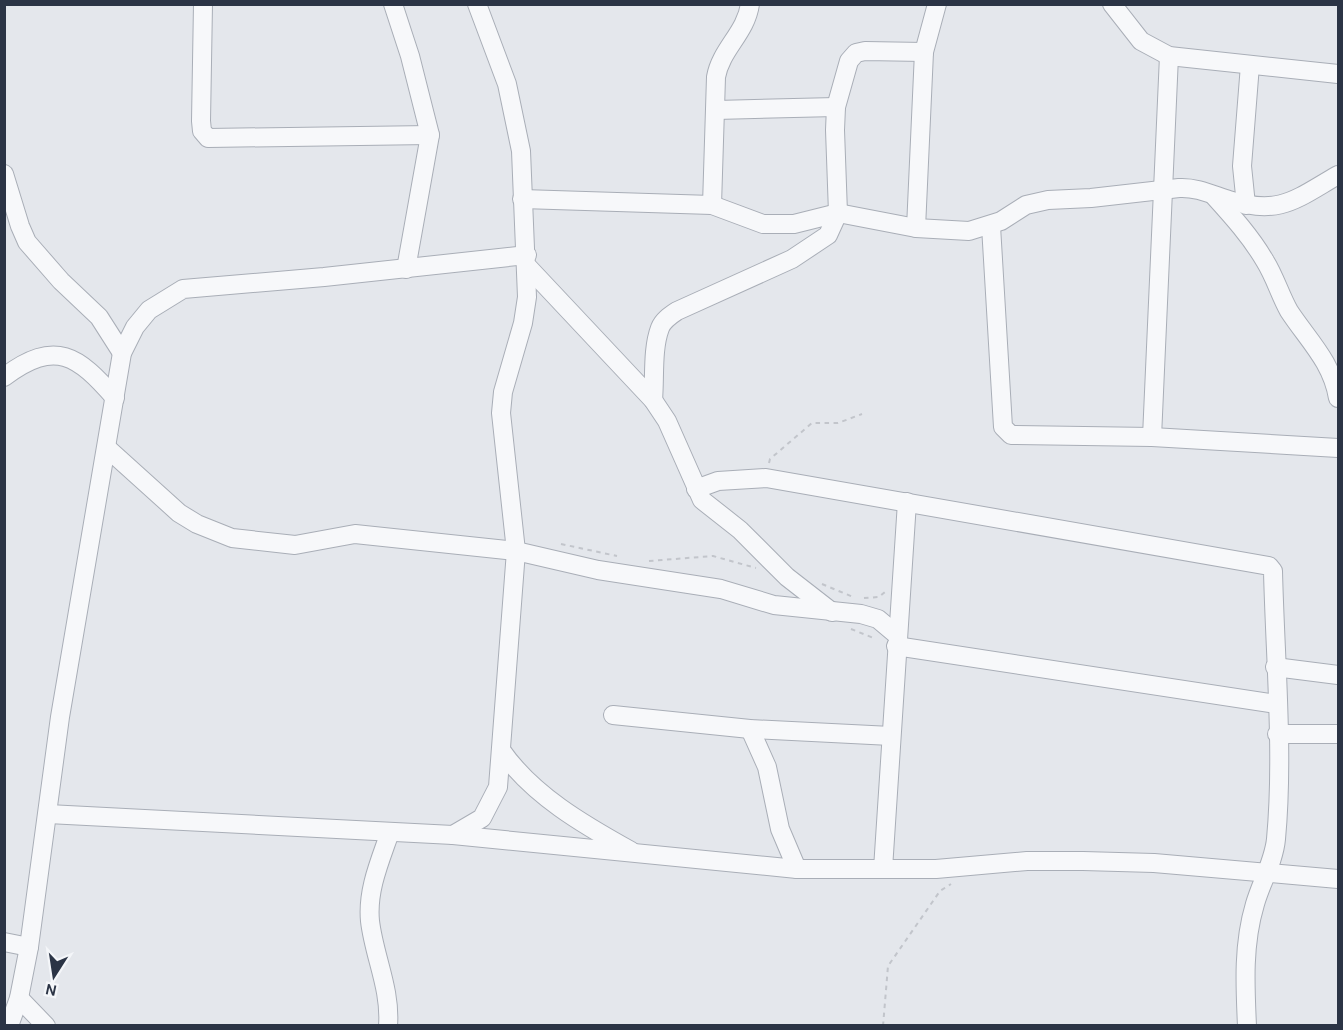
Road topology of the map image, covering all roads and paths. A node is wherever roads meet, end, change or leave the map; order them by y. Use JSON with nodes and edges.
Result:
{"nodes":[{"id":1,"x":203,"y":4,"type":"edge"},
{"id":2,"x":393,"y":4,"type":"edge"},
{"id":3,"x":477,"y":4,"type":"edge"},
{"id":4,"x":750,"y":4,"type":"edge"},
{"id":5,"x":937,"y":4,"type":"edge"},
{"id":6,"x":1112,"y":4,"type":"edge"},
{"id":7,"x":924,"y":52,"type":"junction"},
{"id":8,"x":1170,"y":56,"type":"junction"},
{"id":9,"x":1250,"y":65,"type":"junction"},
{"id":10,"x":1338,"y":74,"type":"edge"},
{"id":11,"x":837,"y":107,"type":"junction"},
{"id":12,"x":716,"y":110,"type":"junction"},
{"id":13,"x":430,"y":135,"type":"junction"},
{"id":14,"x":4,"y":174,"type":"edge"},
{"id":15,"x":1338,"y":175,"type":"edge"},
{"id":16,"x":1163,"y":189,"type":"junction"},
{"id":17,"x":1213,"y":195,"type":"junction"},
{"id":18,"x":8,"y":199,"type":"edge"},
{"id":19,"x":522,"y":199,"type":"junction"},
{"id":20,"x":712,"y":205,"type":"junction"},
{"id":21,"x":1246,"y":205,"type":"junction"},
{"id":22,"x":838,"y":213,"type":"junction"},
{"id":23,"x":991,"y":226,"type":"junction"},
{"id":24,"x":916,"y":228,"type":"junction"},
{"id":25,"x":527,"y":261,"type":"junction"},
{"id":26,"x":405,"y":269,"type":"junction"},
{"id":27,"x":122,"y":353,"type":"junction"},
{"id":28,"x":1322,"y":355,"type":"junction"},
{"id":29,"x":1338,"y":366,"type":"edge"},
{"id":30,"x":4,"y":377,"type":"edge"},
{"id":31,"x":115,"y":398,"type":"junction"},
{"id":32,"x":1338,"y":398,"type":"edge"},
{"id":33,"x":653,"y":400,"type":"junction"},
{"id":34,"x":862,"y":414,"type":"dead end"},
{"id":35,"x":1152,"y":438,"type":"junction"},
{"id":36,"x":107,"y":448,"type":"junction"},
{"id":37,"x":1338,"y":448,"type":"edge"},
{"id":38,"x":766,"y":478,"type":"junction"},
{"id":39,"x":696,"y":489,"type":"junction"},
{"id":40,"x":907,"y":502,"type":"junction"},
{"id":41,"x":516,"y":552,"type":"junction"},
{"id":42,"x":832,"y":612,"type":"junction"},
{"id":43,"x":896,"y":641,"type":"junction"},
{"id":44,"x":1275,"y":667,"type":"junction"},
{"id":45,"x":1338,"y":675,"type":"edge"},
{"id":46,"x":1276,"y":704,"type":"junction"},
{"id":47,"x":613,"y":715,"type":"dead end"},
{"id":48,"x":750,"y":729,"type":"junction"},
{"id":49,"x":1277,"y":734,"type":"junction"},
{"id":50,"x":1338,"y":734,"type":"edge"},
{"id":51,"x":891,"y":736,"type":"junction"},
{"id":52,"x":501,"y":750,"type":"junction"},
{"id":53,"x":48,"y":814,"type":"junction"},
{"id":54,"x":390,"y":832,"type":"junction"},
{"id":55,"x":453,"y":836,"type":"junction"},
{"id":56,"x":638,"y":855,"type":"junction"},
{"id":57,"x":884,"y":868,"type":"junction"},
{"id":58,"x":797,"y":869,"type":"junction"},
{"id":59,"x":1265,"y":874,"type":"junction"},
{"id":60,"x":959,"y":879,"type":"dead end"},
{"id":61,"x":1338,"y":879,"type":"edge"},
{"id":62,"x":4,"y":942,"type":"edge"},
{"id":63,"x":28,"y":947,"type":"junction"},
{"id":64,"x":19,"y":998,"type":"junction"},
{"id":65,"x":9,"y":1026,"type":"edge"},
{"id":66,"x":46,"y":1026,"type":"edge"},
{"id":67,"x":388,"y":1026,"type":"edge"},
{"id":68,"x":883,"y":1026,"type":"edge"},
{"id":69,"x":1247,"y":1026,"type":"edge"}],
"edges":[{"from":1,"to":13,"type":"street"},
{"from":2,"to":13,"type":"street"},
{"from":3,"to":19,"type":"street"},
{"from":4,"to":12,"type":"street"},
{"from":5,"to":7,"type":"street"},
{"from":6,"to":8,"type":"street"},
{"from":7,"to":11,"type":"street"},
{"from":7,"to":24,"type":"street"},
{"from":8,"to":9,"type":"street"},
{"from":8,"to":16,"type":"street"},
{"from":9,"to":10,"type":"street"},
{"from":9,"to":21,"type":"street"},
{"from":11,"to":12,"type":"street"},
{"from":11,"to":22,"type":"street"},
{"from":12,"to":20,"type":"street"},
{"from":13,"to":26,"type":"street"},
{"from":14,"to":18,"type":"street"},
{"from":15,"to":21,"type":"street"},
{"from":16,"to":17,"type":"street"},
{"from":16,"to":23,"type":"street"},
{"from":16,"to":35,"type":"street"},
{"from":17,"to":21,"type":"street"},
{"from":17,"to":28,"type":"street"},
{"from":18,"to":27,"type":"street"},
{"from":19,"to":20,"type":"street"},
{"from":19,"to":25,"type":"street"},
{"from":20,"to":22,"type":"street"},
{"from":22,"to":24,"type":"street"},
{"from":22,"to":33,"type":"street"},
{"from":23,"to":24,"type":"street"},
{"from":23,"to":35,"type":"street"},
{"from":25,"to":26,"type":"street"},
{"from":25,"to":33,"type":"street"},
{"from":25,"to":41,"type":"street"},
{"from":26,"to":27,"type":"street"},
{"from":27,"to":31,"type":"street"},
{"from":28,"to":29,"type":"street"},
{"from":28,"to":32,"type":"street"},
{"from":30,"to":31,"type":"street"},
{"from":31,"to":36,"type":"street"},
{"from":33,"to":39,"type":"street"},
{"from":34,"to":38,"type":"path"},
{"from":35,"to":37,"type":"street"},
{"from":36,"to":41,"type":"street"},
{"from":36,"to":53,"type":"street"},
{"from":38,"to":39,"type":"street"},
{"from":38,"to":40,"type":"street"},
{"from":39,"to":42,"type":"street"},
{"from":40,"to":43,"type":"street"},
{"from":40,"to":44,"type":"street"},
{"from":41,"to":42,"type":"street"},
{"from":41,"to":52,"type":"street"},
{"from":42,"to":43,"type":"street"},
{"from":43,"to":46,"type":"street"},
{"from":43,"to":51,"type":"street"},
{"from":44,"to":45,"type":"street"},
{"from":44,"to":46,"type":"street"},
{"from":46,"to":49,"type":"street"},
{"from":47,"to":48,"type":"street"},
{"from":48,"to":51,"type":"street"},
{"from":48,"to":58,"type":"street"},
{"from":49,"to":50,"type":"street"},
{"from":49,"to":59,"type":"street"},
{"from":51,"to":57,"type":"street"},
{"from":52,"to":55,"type":"street"},
{"from":52,"to":56,"type":"street"},
{"from":53,"to":54,"type":"street"},
{"from":53,"to":63,"type":"street"},
{"from":54,"to":55,"type":"street"},
{"from":54,"to":67,"type":"street"},
{"from":55,"to":56,"type":"street"},
{"from":56,"to":58,"type":"street"},
{"from":57,"to":58,"type":"street"},
{"from":57,"to":59,"type":"street"},
{"from":59,"to":61,"type":"street"},
{"from":59,"to":69,"type":"street"},
{"from":60,"to":68,"type":"path"},
{"from":62,"to":63,"type":"street"},
{"from":63,"to":64,"type":"street"},
{"from":64,"to":65,"type":"street"},
{"from":64,"to":66,"type":"street"}]}
